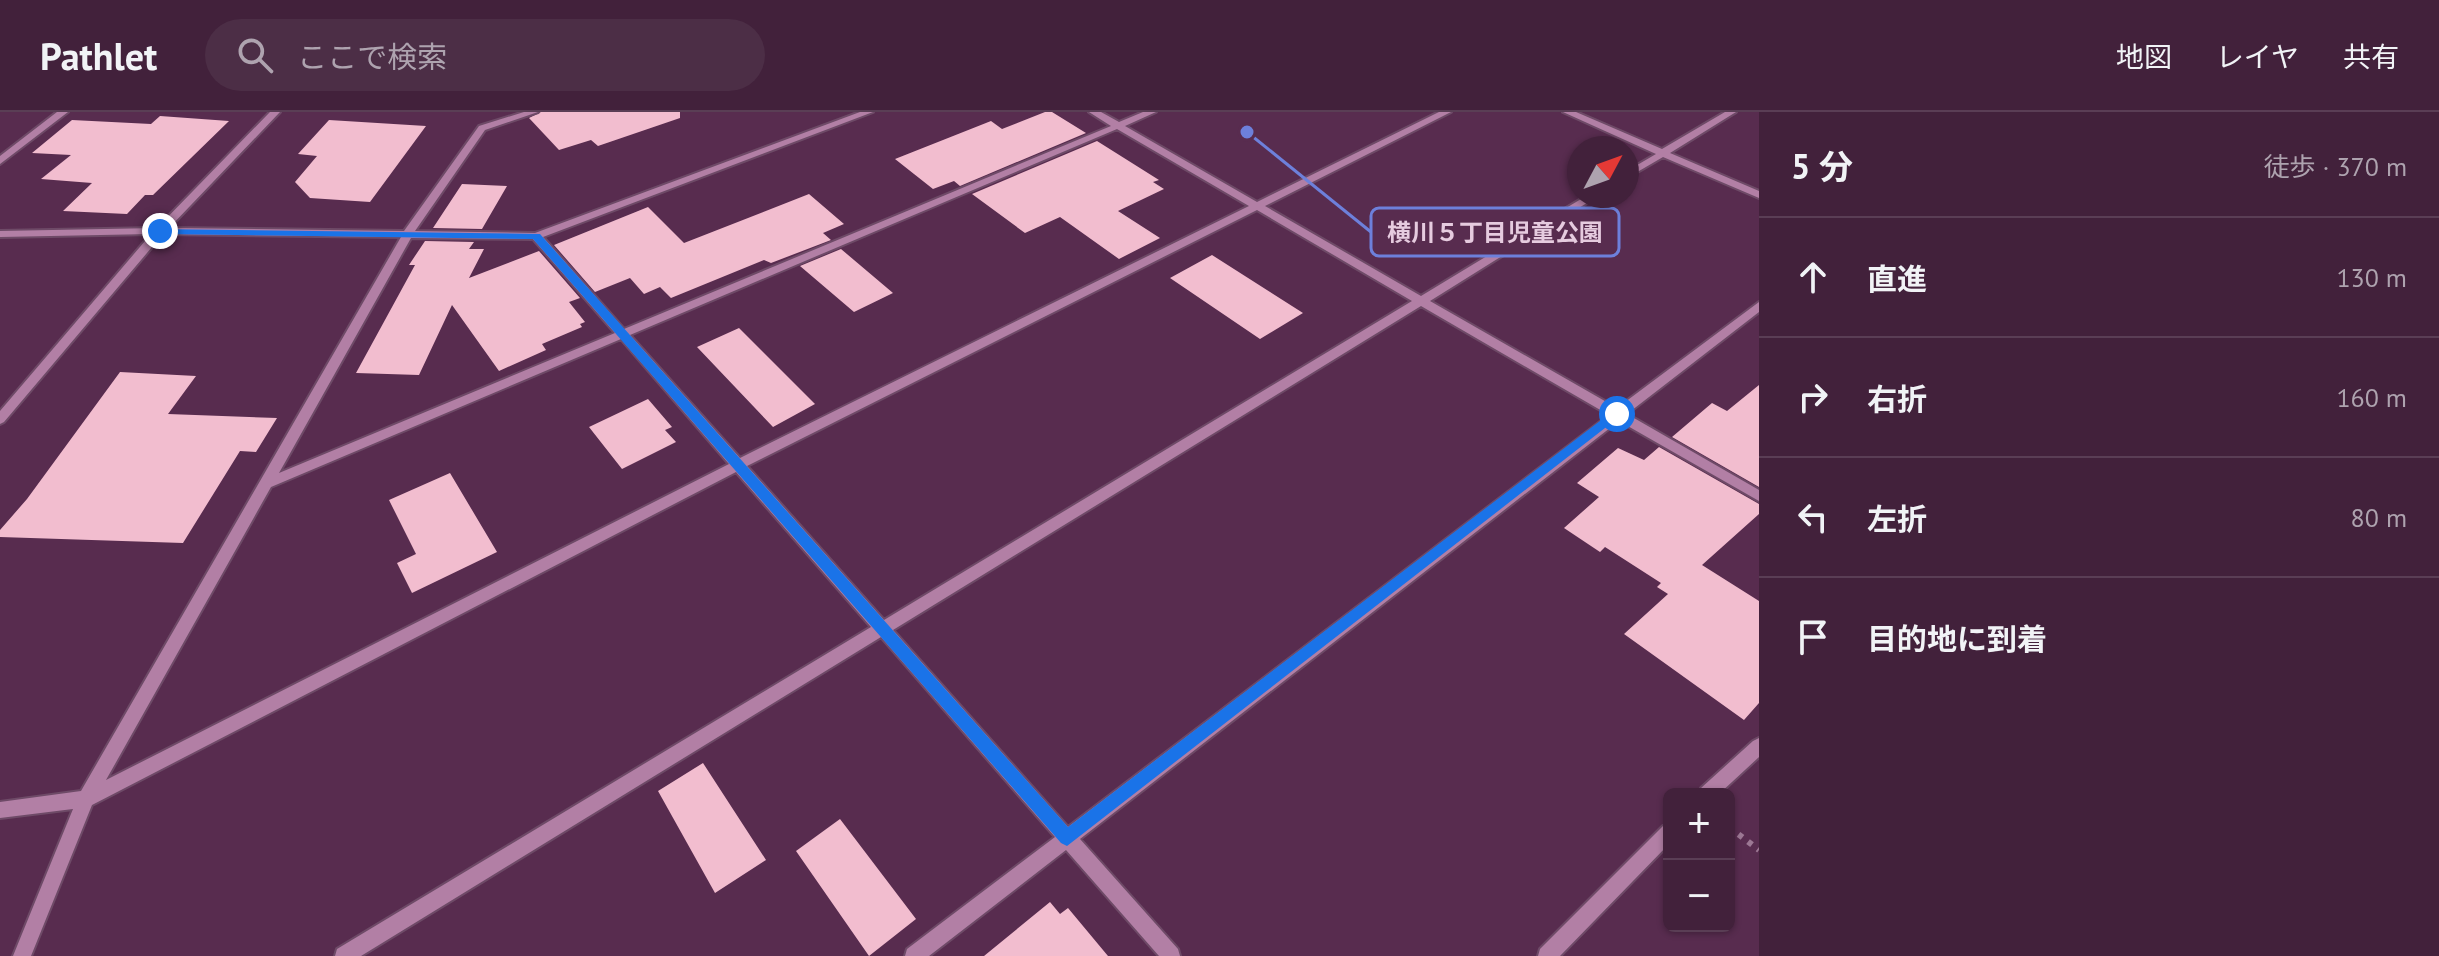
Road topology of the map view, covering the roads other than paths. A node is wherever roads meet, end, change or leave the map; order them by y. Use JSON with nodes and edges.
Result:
{"nodes":[{"id":1,"x":63,"y":112,"type":"edge"},
{"id":2,"x":275,"y":112,"type":"edge"},
{"id":3,"x":493,"y":112,"type":"edge"},
{"id":4,"x":533,"y":112,"type":"edge"},
{"id":5,"x":868,"y":112,"type":"edge"},
{"id":6,"x":1094,"y":112,"type":"edge"},
{"id":7,"x":1151,"y":112,"type":"edge"},
{"id":8,"x":1446,"y":112,"type":"edge"},
{"id":9,"x":1568,"y":112,"type":"edge"},
{"id":10,"x":1731,"y":112,"type":"edge"},
{"id":11,"x":1118,"y":126,"type":"junction"},
{"id":12,"x":482,"y":128,"type":"junction"},
{"id":13,"x":1664,"y":154,"type":"junction"},
{"id":14,"x":0,"y":161,"type":"edge"},
{"id":15,"x":1639,"y":168,"type":"edge"},
{"id":16,"x":1759,"y":195,"type":"edge"},
{"id":17,"x":1259,"y":207,"type":"junction"},
{"id":18,"x":1573,"y":208,"type":"edge"},
{"id":19,"x":160,"y":231,"type":"junction"},
{"id":20,"x":409,"y":232,"type":"junction"},
{"id":21,"x":0,"y":234,"type":"edge"},
{"id":22,"x":536,"y":236,"type":"junction"},
{"id":23,"x":1419,"y":300,"type":"junction"},
{"id":24,"x":1759,"y":306,"type":"edge"},
{"id":25,"x":623,"y":335,"type":"junction"},
{"id":26,"x":1617,"y":414,"type":"junction"},
{"id":27,"x":0,"y":419,"type":"edge"},
{"id":28,"x":738,"y":465,"type":"junction"},
{"id":29,"x":265,"y":484,"type":"junction"},
{"id":30,"x":1759,"y":496,"type":"edge"},
{"id":31,"x":881,"y":628,"type":"junction"},
{"id":32,"x":1759,"y":746,"type":"edge"},
{"id":33,"x":1714,"y":788,"type":"edge"},
{"id":34,"x":86,"y":799,"type":"junction"},
{"id":35,"x":0,"y":810,"type":"edge"},
{"id":36,"x":1067,"y":838,"type":"junction"},
{"id":37,"x":1663,"y":838,"type":"edge"},
{"id":38,"x":22,"y":956,"type":"edge"},
{"id":39,"x":344,"y":956,"type":"edge"},
{"id":40,"x":914,"y":956,"type":"edge"},
{"id":41,"x":1171,"y":956,"type":"edge"},
{"id":42,"x":1547,"y":956,"type":"edge"}],
"edges":[{"from":1,"to":14,"type":"street"},
{"from":2,"to":19,"type":"street"},
{"from":3,"to":12,"type":"street"},
{"from":4,"to":12,"type":"street"},
{"from":5,"to":22,"type":"street"},
{"from":6,"to":11,"type":"street"},
{"from":7,"to":11,"type":"street"},
{"from":8,"to":17,"type":"street"},
{"from":9,"to":13,"type":"street"},
{"from":10,"to":13,"type":"street"},
{"from":11,"to":17,"type":"street"},
{"from":11,"to":25,"type":"street"},
{"from":12,"to":20,"type":"street"},
{"from":13,"to":15,"type":"street"},
{"from":13,"to":16,"type":"street"},
{"from":17,"to":23,"type":"street"},
{"from":17,"to":28,"type":"street"},
{"from":18,"to":23,"type":"street"},
{"from":19,"to":20,"type":"street"},
{"from":19,"to":21,"type":"street"},
{"from":19,"to":27,"type":"street"},
{"from":20,"to":22,"type":"street"},
{"from":20,"to":29,"type":"street"},
{"from":22,"to":25,"type":"street"},
{"from":23,"to":26,"type":"street"},
{"from":23,"to":31,"type":"street"},
{"from":24,"to":26,"type":"street"},
{"from":25,"to":28,"type":"street"},
{"from":25,"to":29,"type":"street"},
{"from":26,"to":30,"type":"street"},
{"from":26,"to":36,"type":"street"},
{"from":28,"to":31,"type":"street"},
{"from":28,"to":34,"type":"street"},
{"from":29,"to":34,"type":"street"},
{"from":31,"to":36,"type":"street"},
{"from":31,"to":39,"type":"street"},
{"from":32,"to":33,"type":"street"},
{"from":34,"to":35,"type":"street"},
{"from":34,"to":38,"type":"street"},
{"from":36,"to":40,"type":"street"},
{"from":36,"to":41,"type":"street"},
{"from":37,"to":42,"type":"street"}]}
